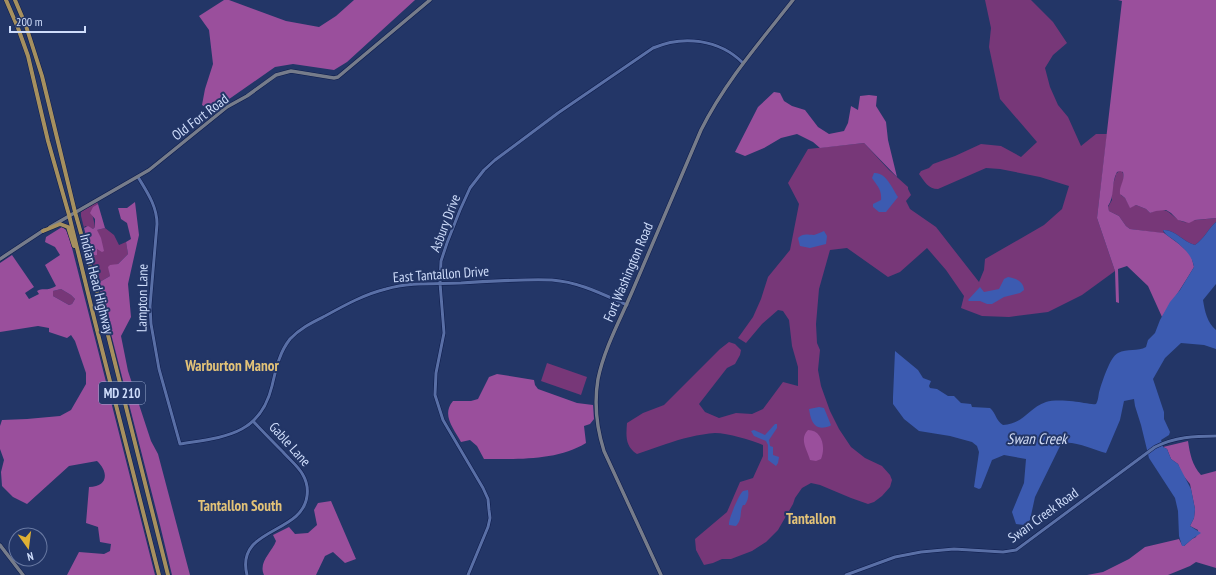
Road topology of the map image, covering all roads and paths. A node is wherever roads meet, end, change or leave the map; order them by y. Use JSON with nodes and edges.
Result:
{"nodes":[{"id":1,"x":6,"y":0,"type":"edge"},
{"id":2,"x":15,"y":0,"type":"edge"},
{"id":3,"x":430,"y":0,"type":"edge"},
{"id":4,"x":793,"y":0,"type":"edge"},
{"id":5,"x":743,"y":63,"type":"junction"},
{"id":6,"x":138,"y":177,"type":"junction"},
{"id":7,"x":75,"y":212,"type":"junction"},
{"id":8,"x":69,"y":215,"type":"junction"},
{"id":9,"x":43,"y":231,"type":"junction"},
{"id":10,"x":0,"y":259,"type":"edge"},
{"id":11,"x":84,"y":275,"type":"junction"},
{"id":12,"x":440,"y":284,"type":"junction"},
{"id":13,"x":626,"y":305,"type":"junction"},
{"id":14,"x":253,"y":421,"type":"junction"},
{"id":15,"x":1216,"y":436,"type":"edge"},
{"id":16,"x":180,"y":444,"type":"joint"},
{"id":17,"x":0,"y":545,"type":"edge"},
{"id":18,"x":23,"y":575,"type":"edge"},
{"id":19,"x":159,"y":575,"type":"edge"},
{"id":20,"x":168,"y":575,"type":"edge"},
{"id":21,"x":246,"y":575,"type":"edge"},
{"id":22,"x":468,"y":575,"type":"edge"},
{"id":23,"x":661,"y":575,"type":"edge"},
{"id":24,"x":846,"y":575,"type":"edge"}],
"edges":[{"from":1,"to":8,"type":"highway","name":"Indian Head Highway","number":"MD 210"},
{"from":2,"to":7,"type":"highway","name":"Indian Head Highway","number":"MD 210"},
{"from":3,"to":6,"type":"main road","name":"Old Fort Road"},
{"from":4,"to":5,"type":"main road","name":"Fort Washington Road"},
{"from":5,"to":12,"type":"street","name":"Asbury Drive"},
{"from":5,"to":13,"type":"main road","name":"Fort Washington Road"},
{"from":6,"to":7,"type":"main road","name":"Old Fort Road"},
{"from":6,"to":16,"type":"street","name":"Lampton Lane"},
{"from":7,"to":8,"type":"main road","name":"Old Fort Road"},
{"from":7,"to":20,"type":"highway","name":"Indian Head Highway","number":"MD 210"},
{"from":8,"to":9,"type":"main road","name":"Old Fort Road"},
{"from":8,"to":11,"type":"highway","name":"Indian Head Highway","number":"MD 210"},
{"from":9,"to":10,"type":"main road","name":"Old Fort Road"},
{"from":9,"to":11,"type":"highway"},
{"from":11,"to":19,"type":"highway","name":"Indian Head Highway","number":"MD 210"},
{"from":12,"to":13,"type":"street","name":"East Tantallon Drive"},
{"from":12,"to":14,"type":"street","name":"East Tantallon Drive"},
{"from":12,"to":22,"type":"street","name":"Asbury Drive"},
{"from":13,"to":23,"type":"main road","name":"Fort Washington Road"},
{"from":14,"to":16,"type":"street","name":"East Tantallon Drive"},
{"from":14,"to":21,"type":"street","name":"Gable Lane"},
{"from":15,"to":24,"type":"street","name":"Swan Creek Road"},
{"from":17,"to":18,"type":"main road"}]}
